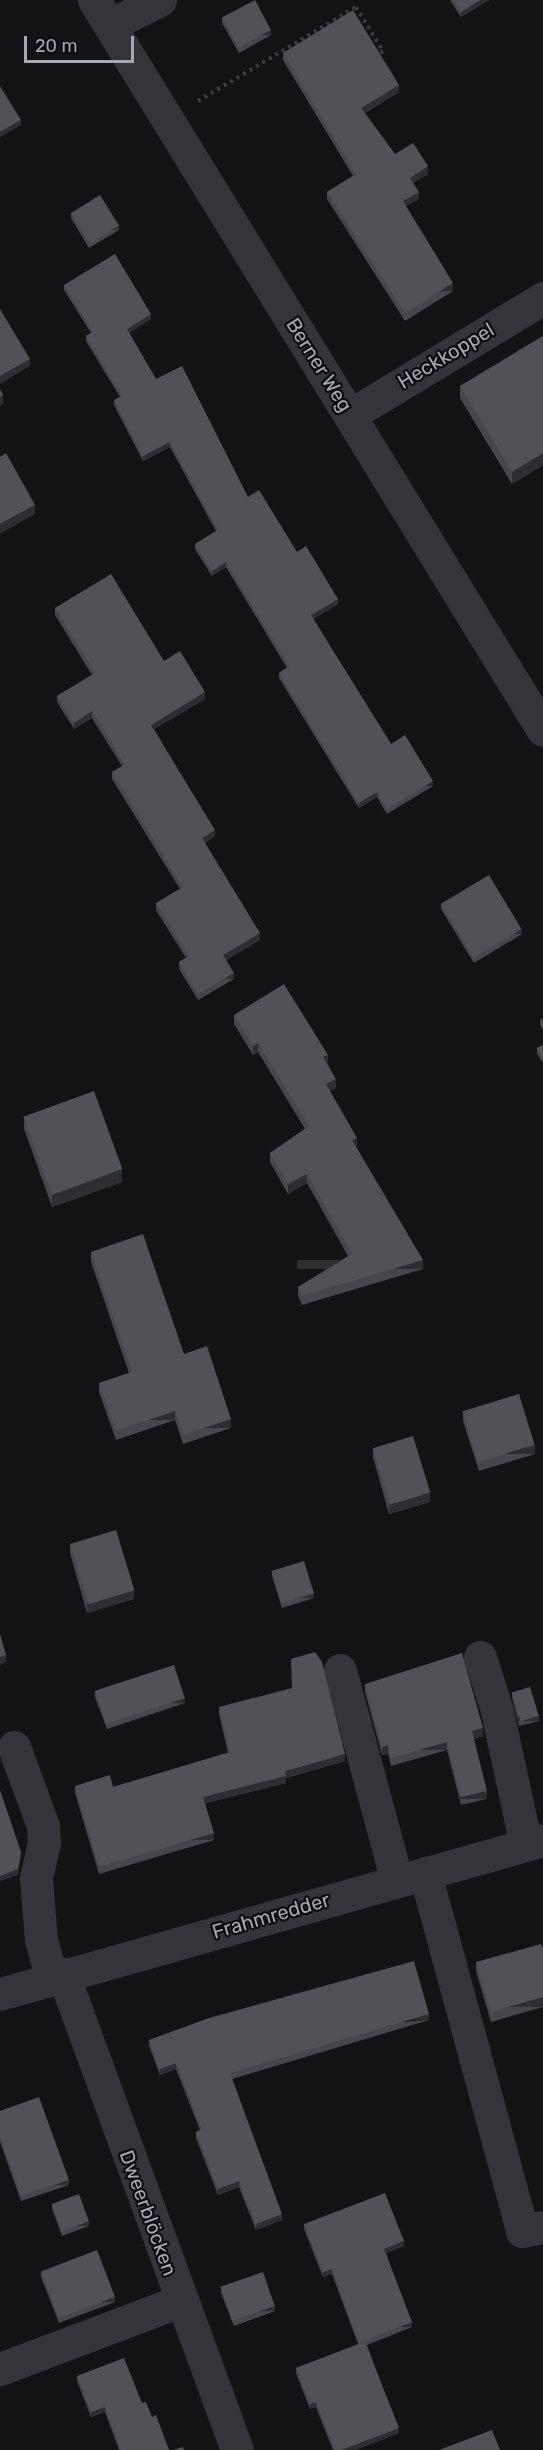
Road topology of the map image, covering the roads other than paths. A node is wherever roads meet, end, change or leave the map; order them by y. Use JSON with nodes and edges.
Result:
{"nodes":[{"id":1,"x":160,"y":0,"type":"edge"},
{"id":2,"x":102,"y":13,"type":"edge"},
{"id":3,"x":543,"y":298,"type":"edge"},
{"id":4,"x":350,"y":415,"type":"junction"},
{"id":5,"x":543,"y":730,"type":"edge"},
{"id":6,"x":480,"y":1658,"type":"dead end"},
{"id":7,"x":340,"y":1670,"type":"dead end"},
{"id":8,"x":14,"y":1747,"type":"dead end"},
{"id":9,"x":535,"y":1842,"type":"edge"},
{"id":10,"x":411,"y":1877,"type":"junction"},
{"id":11,"x":58,"y":1976,"type":"junction"},
{"id":12,"x":0,"y":1994,"type":"edge"},
{"id":13,"x":543,"y":2227,"type":"edge"},
{"id":14,"x":180,"y":2301,"type":"junction"},
{"id":15,"x":0,"y":2369,"type":"edge"},
{"id":16,"x":237,"y":2450,"type":"edge"}],
"edges":[{"from":1,"to":2,"type":"street"},
{"from":2,"to":4,"type":"street","name":"Berner Weg"},
{"from":3,"to":4,"type":"street","name":"Heckkoppel"},
{"from":4,"to":5,"type":"street","name":"Berner Weg"},
{"from":6,"to":9,"type":"street"},
{"from":7,"to":10,"type":"street"},
{"from":8,"to":11,"type":"street","name":"Dweerblöcken"},
{"from":9,"to":10,"type":"street","name":"Frahmredder"},
{"from":10,"to":11,"type":"street","name":"Frahmredder"},
{"from":10,"to":13,"type":"street"},
{"from":11,"to":12,"type":"street","name":"Frahmredder"},
{"from":11,"to":14,"type":"street","name":"Dweerblöcken"},
{"from":14,"to":15,"type":"street"},
{"from":14,"to":16,"type":"street","name":"Dweerblöcken"}]}
